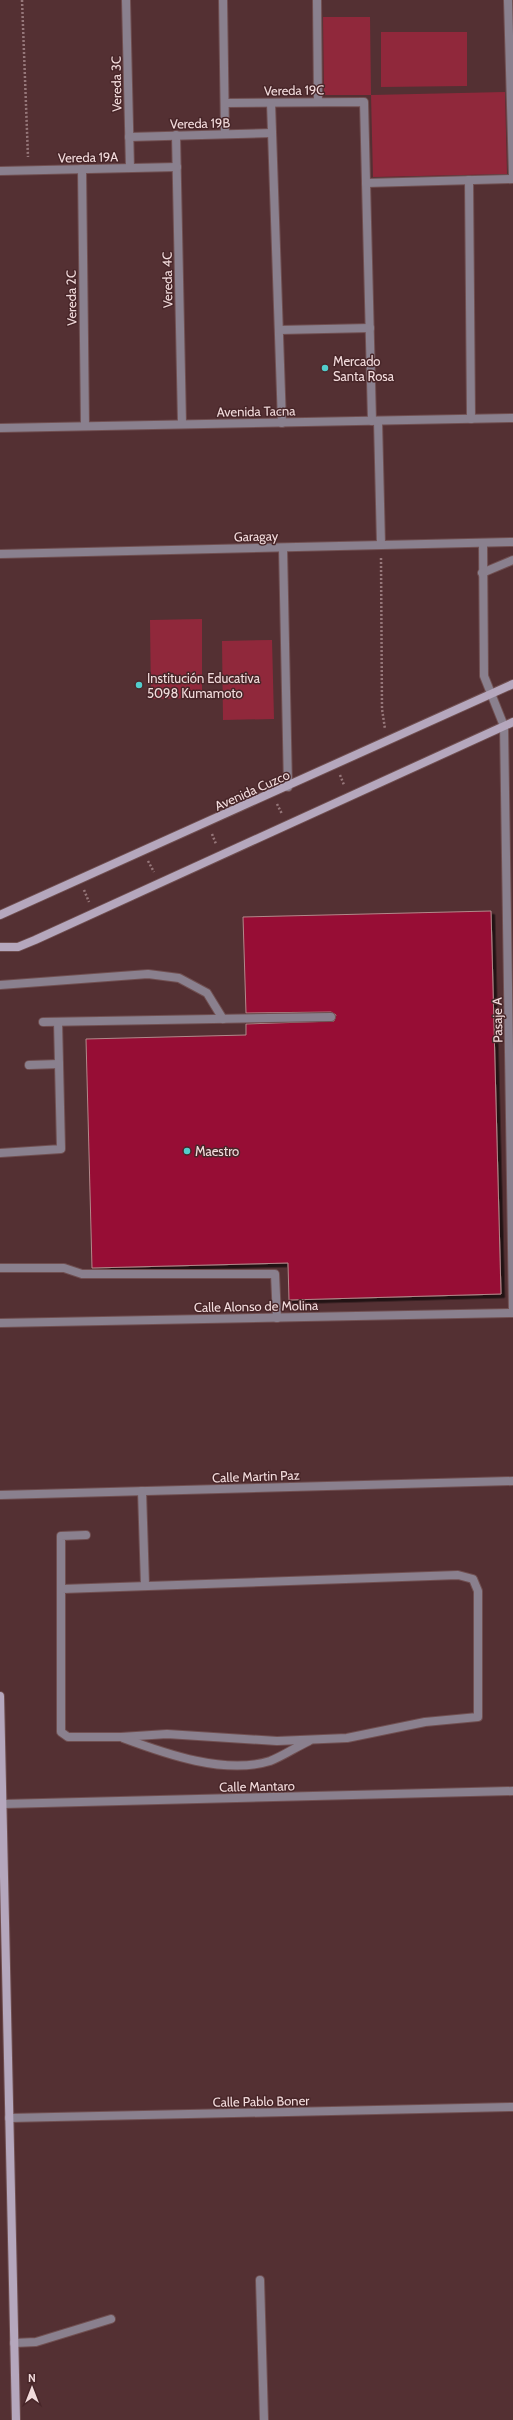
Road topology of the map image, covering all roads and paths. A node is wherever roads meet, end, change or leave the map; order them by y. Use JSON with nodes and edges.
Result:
{"nodes":[{"id":1,"x":22,"y":0,"type":"edge"},
{"id":2,"x":126,"y":0,"type":"edge"},
{"id":3,"x":223,"y":0,"type":"edge"},
{"id":4,"x":317,"y":0,"type":"edge"},
{"id":5,"x":508,"y":0,"type":"edge"},
{"id":6,"x":271,"y":102,"type":"junction"},
{"id":7,"x":318,"y":102,"type":"junction"},
{"id":8,"x":225,"y":103,"type":"junction"},
{"id":9,"x":272,"y":133,"type":"junction"},
{"id":10,"x":225,"y":134,"type":"junction"},
{"id":11,"x":176,"y":135,"type":"junction"},
{"id":12,"x":129,"y":137,"type":"junction"},
{"id":13,"x":177,"y":166,"type":"junction"},
{"id":14,"x":130,"y":168,"type":"junction"},
{"id":15,"x":82,"y":169,"type":"junction"},
{"id":16,"x":29,"y":170,"type":"junction"},
{"id":17,"x":0,"y":171,"type":"edge"},
{"id":18,"x":513,"y":178,"type":"edge"},
{"id":19,"x":469,"y":180,"type":"junction"},
{"id":20,"x":366,"y":183,"type":"junction"},
{"id":21,"x":370,"y":328,"type":"junction"},
{"id":22,"x":279,"y":330,"type":"junction"},
{"id":23,"x":470,"y":418,"type":"junction"},
{"id":24,"x":513,"y":418,"type":"edge"},
{"id":25,"x":375,"y":421,"type":"junction"},
{"id":26,"x":282,"y":423,"type":"junction"},
{"id":27,"x":182,"y":424,"type":"junction"},
{"id":28,"x":85,"y":426,"type":"junction"},
{"id":29,"x":0,"y":428,"type":"edge"},
{"id":30,"x":513,"y":542,"type":"edge"},
{"id":31,"x":483,"y":543,"type":"junction"},
{"id":32,"x":381,"y":545,"type":"junction"},
{"id":33,"x":283,"y":548,"type":"junction"},
{"id":34,"x":0,"y":554,"type":"edge"},
{"id":35,"x":513,"y":560,"type":"edge"},
{"id":36,"x":482,"y":573,"type":"junction"},
{"id":37,"x":513,"y":684,"type":"edge"},
{"id":38,"x":490,"y":695,"type":"junction"},
{"id":39,"x":513,"y":722,"type":"edge"},
{"id":40,"x":504,"y":726,"type":"junction"},
{"id":41,"x":387,"y":741,"type":"junction"},
{"id":42,"x":335,"y":765,"type":"junction"},
{"id":43,"x":288,"y":787,"type":"junction"},
{"id":44,"x":273,"y":794,"type":"junction"},
{"id":45,"x":350,"y":797,"type":"junction"},
{"id":46,"x":207,"y":823,"type":"junction"},
{"id":47,"x":286,"y":826,"type":"junction"},
{"id":48,"x":144,"y":851,"type":"junction"},
{"id":49,"x":222,"y":855,"type":"junction"},
{"id":50,"x":79,"y":880,"type":"junction"},
{"id":51,"x":159,"y":884,"type":"junction"},
{"id":52,"x":94,"y":913,"type":"junction"},
{"id":53,"x":0,"y":915,"type":"edge"},
{"id":54,"x":0,"y":947,"type":"edge"},
{"id":55,"x":0,"y":985,"type":"edge"},
{"id":56,"x":331,"y":1017,"type":"dead end"},
{"id":57,"x":223,"y":1019,"type":"junction"},
{"id":58,"x":43,"y":1022,"type":"dead end"},
{"id":59,"x":58,"y":1022,"type":"junction"},
{"id":60,"x":59,"y":1064,"type":"junction"},
{"id":61,"x":29,"y":1065,"type":"dead end"},
{"id":62,"x":0,"y":1153,"type":"edge"},
{"id":63,"x":0,"y":1268,"type":"edge"},
{"id":64,"x":513,"y":1313,"type":"edge"},
{"id":65,"x":277,"y":1318,"type":"junction"},
{"id":66,"x":0,"y":1323,"type":"edge"},
{"id":67,"x":513,"y":1481,"type":"edge"},
{"id":68,"x":142,"y":1491,"type":"junction"},
{"id":69,"x":0,"y":1495,"type":"edge"},
{"id":70,"x":86,"y":1535,"type":"dead end"},
{"id":71,"x":145,"y":1585,"type":"junction"},
{"id":72,"x":62,"y":1589,"type":"junction"},
{"id":73,"x":0,"y":1696,"type":"edge"},
{"id":74,"x":121,"y":1737,"type":"junction"},
{"id":75,"x":312,"y":1739,"type":"junction"},
{"id":76,"x":513,"y":1791,"type":"edge"},
{"id":77,"x":2,"y":1804,"type":"junction"},
{"id":78,"x":513,"y":2107,"type":"edge"},
{"id":79,"x":10,"y":2118,"type":"junction"},
{"id":80,"x":260,"y":2280,"type":"dead end"},
{"id":81,"x":111,"y":2319,"type":"dead end"},
{"id":82,"x":14,"y":2343,"type":"junction"},
{"id":83,"x":16,"y":2420,"type":"edge"},
{"id":84,"x":264,"y":2420,"type":"edge"}],
"edges":[{"from":1,"to":16,"type":"path"},
{"from":2,"to":12,"type":"street","name":"Vereda 3C"},
{"from":3,"to":8,"type":"street"},
{"from":4,"to":7,"type":"street"},
{"from":5,"to":18,"type":"street"},
{"from":6,"to":7,"type":"street","name":"Vereda 19C"},
{"from":6,"to":8,"type":"street","name":"Vereda 19C"},
{"from":6,"to":9,"type":"street"},
{"from":7,"to":20,"type":"street","name":"Vereda 19C"},
{"from":8,"to":10,"type":"street"},
{"from":9,"to":10,"type":"street","name":"Vereda 19B"},
{"from":9,"to":22,"type":"street"},
{"from":10,"to":11,"type":"street","name":"Vereda 19B"},
{"from":11,"to":12,"type":"street","name":"Vereda 19B"},
{"from":11,"to":13,"type":"street","name":"Vereda 4C"},
{"from":12,"to":14,"type":"street","name":"Vereda 3C"},
{"from":13,"to":14,"type":"street","name":"Vereda 19A"},
{"from":13,"to":27,"type":"street","name":"Vereda 4C"},
{"from":14,"to":15,"type":"street","name":"Vereda 19A"},
{"from":15,"to":16,"type":"street","name":"Vereda 19A"},
{"from":15,"to":28,"type":"street","name":"Vereda 2C"},
{"from":16,"to":17,"type":"street","name":"Vereda 19A"},
{"from":18,"to":19,"type":"street"},
{"from":19,"to":20,"type":"street"},
{"from":19,"to":23,"type":"street"},
{"from":20,"to":21,"type":"street"},
{"from":21,"to":22,"type":"street"},
{"from":21,"to":25,"type":"street"},
{"from":22,"to":26,"type":"street"},
{"from":23,"to":24,"type":"street","name":"Avenida Tacna"},
{"from":23,"to":25,"type":"street","name":"Avenida Tacna"},
{"from":25,"to":26,"type":"street","name":"Avenida Tacna"},
{"from":25,"to":32,"type":"street"},
{"from":26,"to":27,"type":"street","name":"Avenida Tacna"},
{"from":27,"to":28,"type":"street","name":"Avenida Tacna"},
{"from":28,"to":29,"type":"street","name":"Avenida Tacna"},
{"from":30,"to":31,"type":"street","name":"Garagay"},
{"from":31,"to":32,"type":"street","name":"Garagay"},
{"from":31,"to":36,"type":"street"},
{"from":32,"to":33,"type":"street","name":"Garagay"},
{"from":32,"to":41,"type":"path"},
{"from":33,"to":34,"type":"street","name":"Garagay"},
{"from":33,"to":43,"type":"street"},
{"from":35,"to":36,"type":"street"},
{"from":36,"to":38,"type":"street"},
{"from":37,"to":38,"type":"street","name":"Avenida Cuzco"},
{"from":38,"to":40,"type":"street"},
{"from":38,"to":41,"type":"street","name":"Avenida Cuzco"},
{"from":39,"to":40,"type":"street"},
{"from":40,"to":45,"type":"street"},
{"from":40,"to":64,"type":"street","name":"Pasaje A"},
{"from":41,"to":42,"type":"street","name":"Avenida Cuzco"},
{"from":42,"to":43,"type":"street","name":"Avenida Cuzco"},
{"from":42,"to":45,"type":"path"},
{"from":43,"to":44,"type":"street","name":"Avenida Cuzco"},
{"from":44,"to":46,"type":"street","name":"Avenida Cuzco"},
{"from":44,"to":47,"type":"path"},
{"from":45,"to":47,"type":"street"},
{"from":46,"to":48,"type":"street","name":"Avenida Cuzco"},
{"from":46,"to":49,"type":"path"},
{"from":47,"to":49,"type":"street"},
{"from":48,"to":50,"type":"street","name":"Avenida Cuzco"},
{"from":48,"to":51,"type":"path"},
{"from":49,"to":51,"type":"street"},
{"from":50,"to":52,"type":"path"},
{"from":50,"to":53,"type":"street","name":"Avenida Cuzco"},
{"from":51,"to":52,"type":"street"},
{"from":52,"to":54,"type":"street"},
{"from":55,"to":57,"type":"street"},
{"from":56,"to":57,"type":"street"},
{"from":57,"to":59,"type":"street"},
{"from":58,"to":59,"type":"street"},
{"from":59,"to":60,"type":"street"},
{"from":60,"to":61,"type":"street"},
{"from":60,"to":62,"type":"street"},
{"from":63,"to":65,"type":"street"},
{"from":64,"to":65,"type":"street","name":"Calle Alonso de Molina"},
{"from":65,"to":66,"type":"street","name":"Calle Alonso de Molina"},
{"from":67,"to":68,"type":"street","name":"Calle Martin Paz"},
{"from":68,"to":69,"type":"street","name":"Calle Martin Paz"},
{"from":68,"to":71,"type":"street"},
{"from":70,"to":72,"type":"street"},
{"from":71,"to":72,"type":"street"},
{"from":71,"to":75,"type":"street"},
{"from":72,"to":74,"type":"street"},
{"from":73,"to":77,"type":"street"},
{"from":74,"to":75,"type":"street"},
{"from":74,"to":75,"type":"street"},
{"from":76,"to":77,"type":"street","name":"Calle Mantaro"},
{"from":77,"to":79,"type":"street"},
{"from":78,"to":79,"type":"street","name":"Calle Pablo Boner"},
{"from":79,"to":82,"type":"street"},
{"from":80,"to":84,"type":"street"},
{"from":81,"to":82,"type":"street"},
{"from":82,"to":83,"type":"street"}]}
